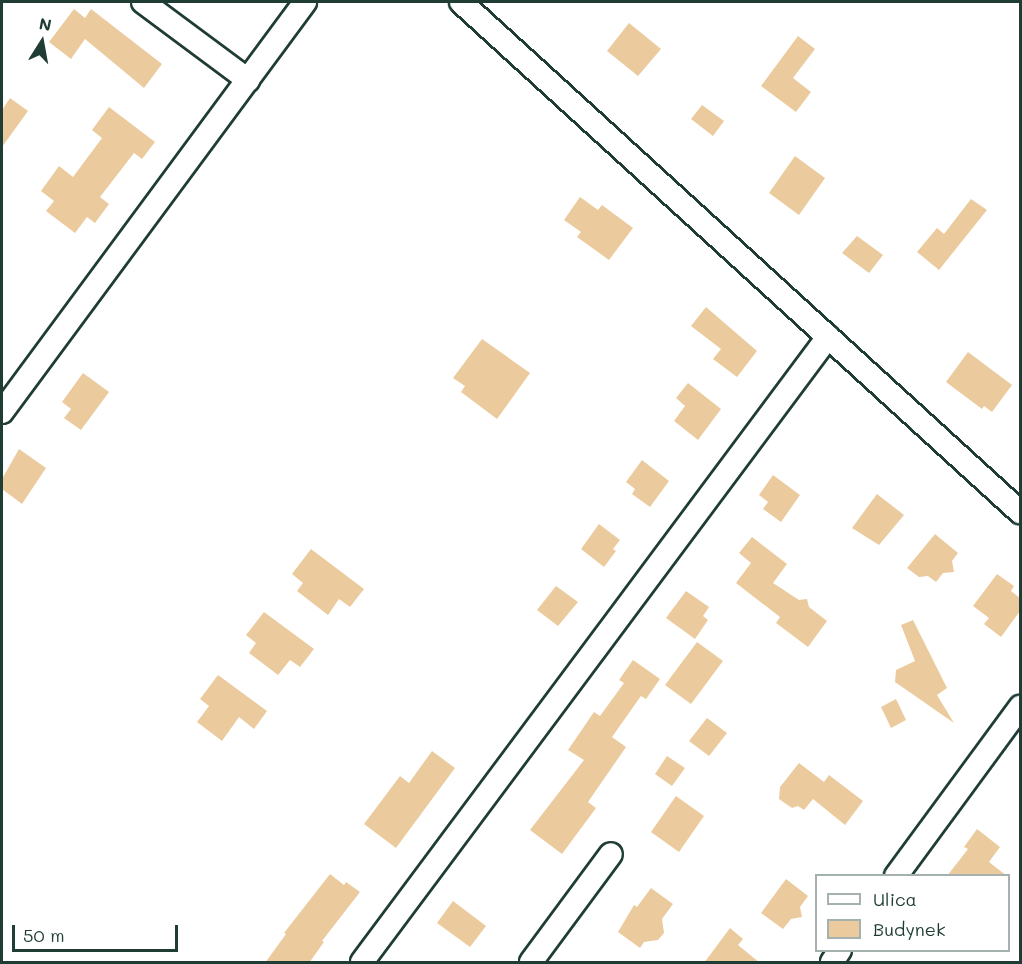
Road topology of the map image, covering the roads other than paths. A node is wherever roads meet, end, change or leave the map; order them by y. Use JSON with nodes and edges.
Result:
{"nodes":[{"id":1,"x":143,"y":2,"type":"edge"},
{"id":2,"x":305,"y":2,"type":"edge"},
{"id":3,"x":461,"y":2,"type":"edge"},
{"id":4,"x":248,"y":80,"type":"junction"},
{"id":5,"x":828,"y":337,"type":"junction"},
{"id":6,"x":2,"y":412,"type":"edge"},
{"id":7,"x":1020,"y":512,"type":"edge"},
{"id":8,"x":1020,"y":707,"type":"edge"},
{"id":9,"x":611,"y":854,"type":"dead end"},
{"id":10,"x":897,"y":874,"type":"edge"},
{"id":11,"x":362,"y":963,"type":"edge"},
{"id":12,"x":531,"y":963,"type":"edge"}],
"edges":[{"from":1,"to":4,"type":"street"},
{"from":2,"to":4,"type":"street"},
{"from":3,"to":5,"type":"street"},
{"from":4,"to":6,"type":"street"},
{"from":5,"to":7,"type":"street"},
{"from":5,"to":11,"type":"street"},
{"from":8,"to":10,"type":"street"},
{"from":9,"to":12,"type":"street"}]}
